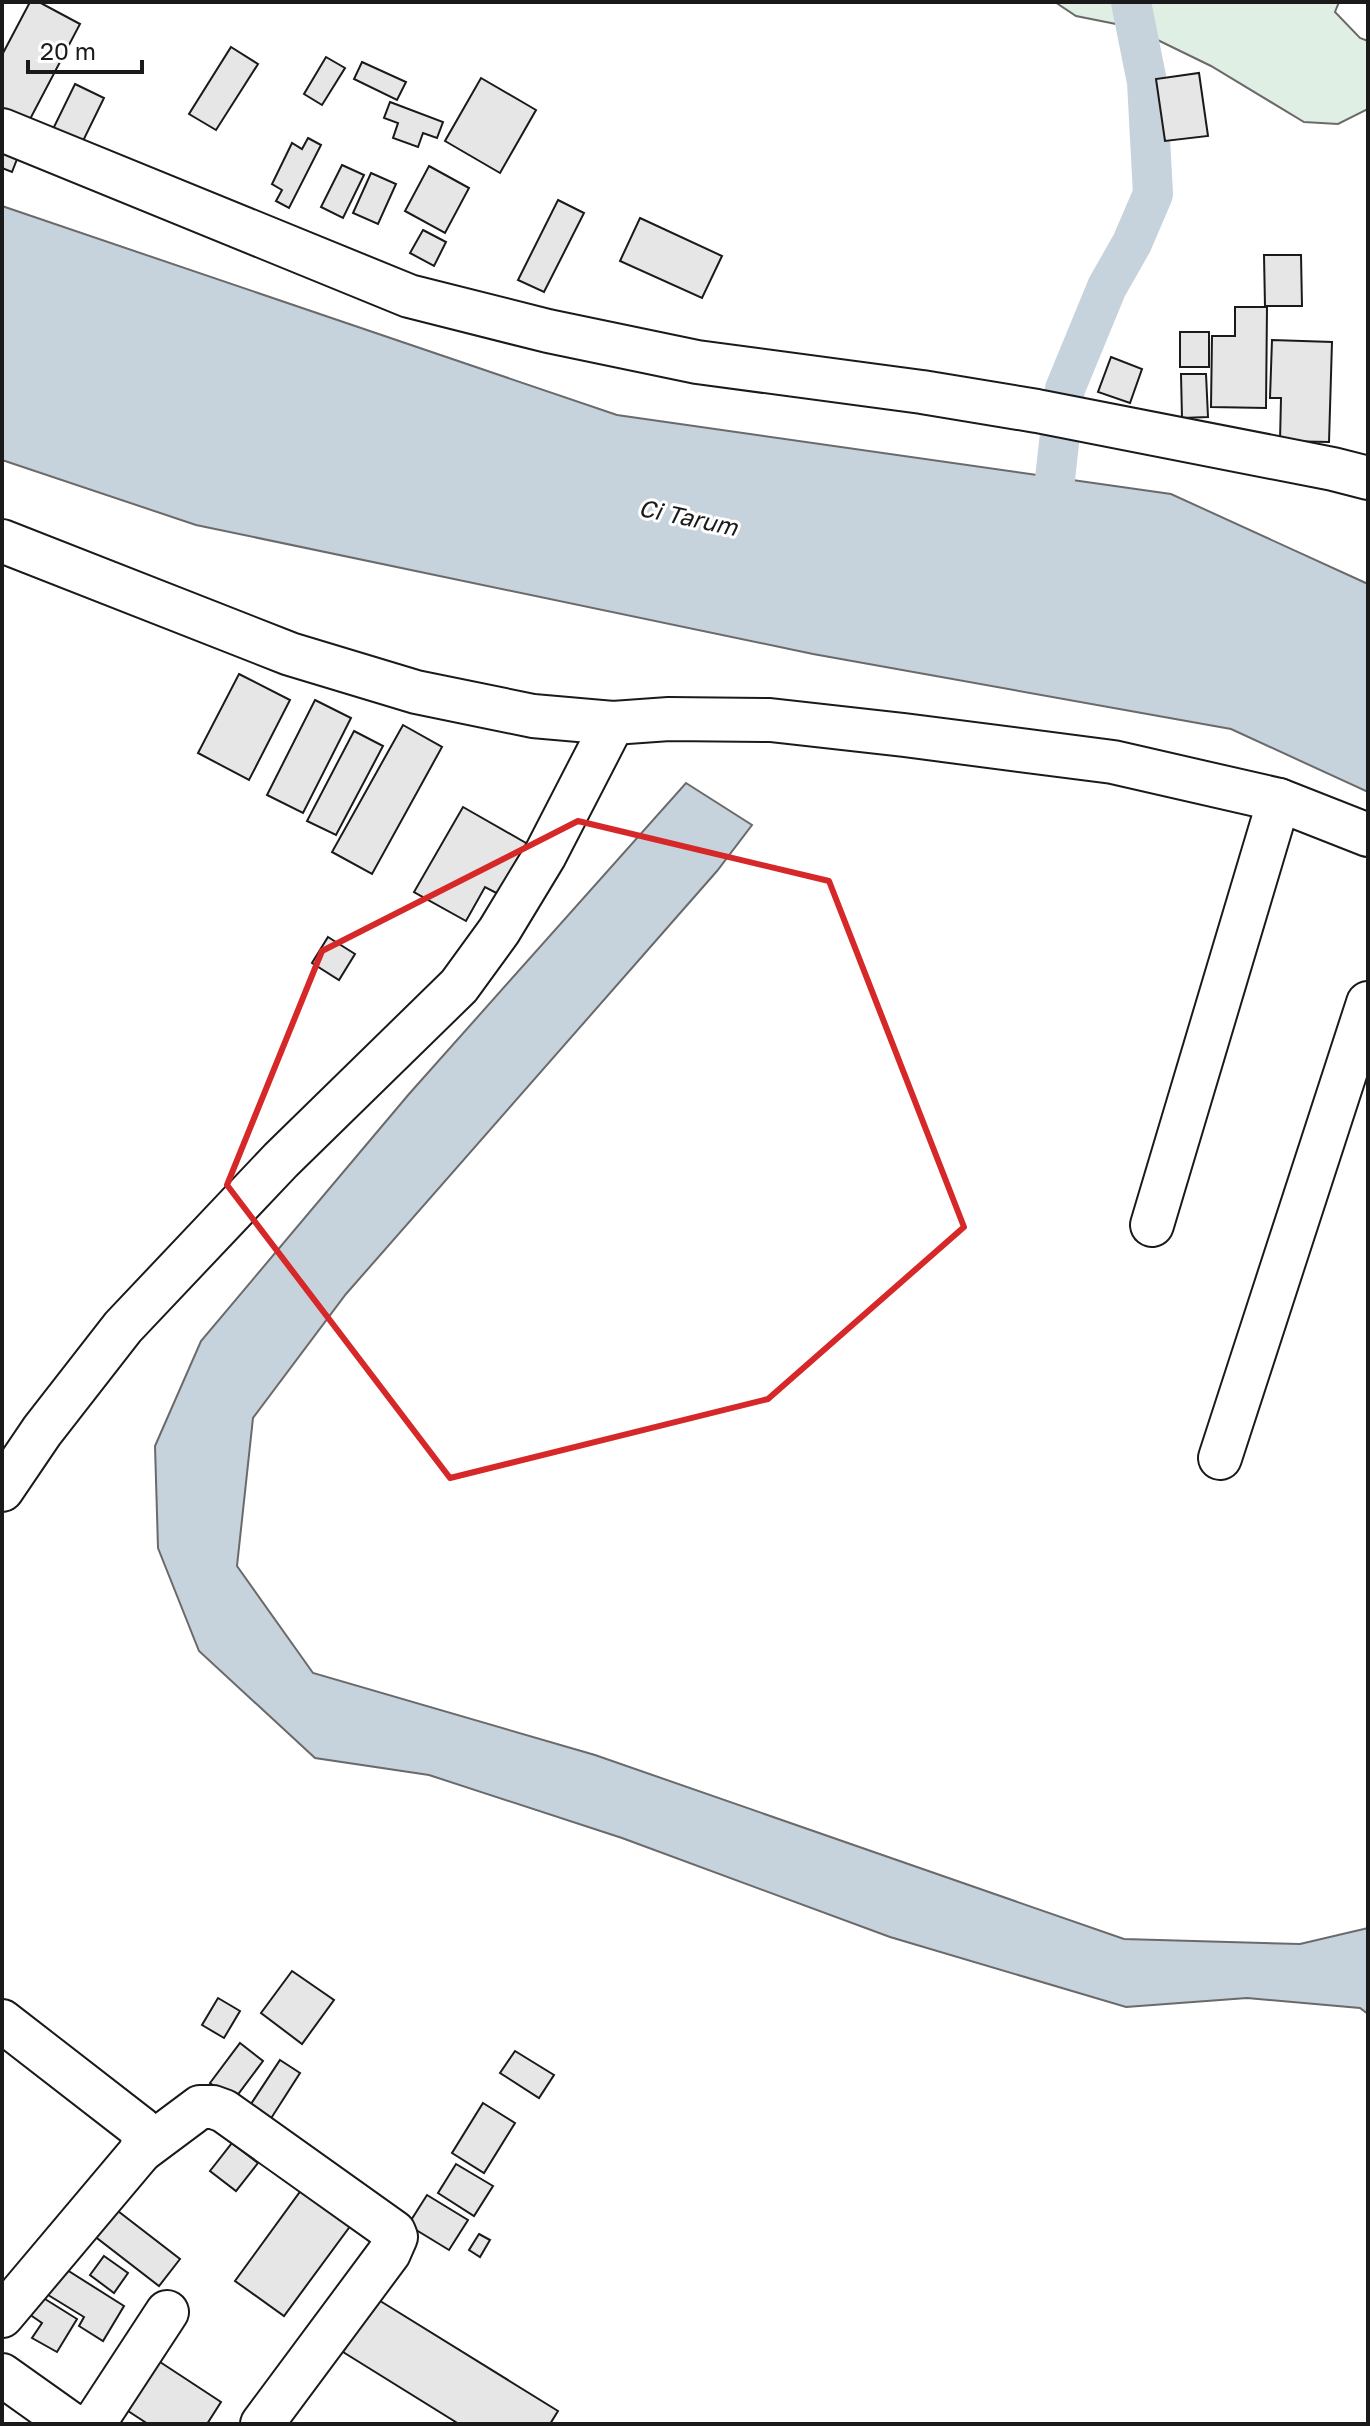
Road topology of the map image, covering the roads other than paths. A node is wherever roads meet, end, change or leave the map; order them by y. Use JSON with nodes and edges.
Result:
{"nodes":[{"id":1,"x":2,"y":130,"type":"edge"},
{"id":2,"x":1368,"y":478,"type":"edge"},
{"id":3,"x":2,"y":541,"type":"edge"},
{"id":4,"x":613,"y":723,"type":"junction"},
{"id":5,"x":1279,"y":800,"type":"junction"},
{"id":6,"x":1368,"y":835,"type":"edge"},
{"id":7,"x":1368,"y":1003,"type":"edge"},
{"id":8,"x":1152,"y":1225,"type":"dead end"},
{"id":9,"x":1220,"y":1458,"type":"dead end"},
{"id":10,"x":2,"y":1490,"type":"edge"},
{"id":11,"x":2,"y":2021,"type":"edge"},
{"id":12,"x":141,"y":2151,"type":"junction"},
{"id":13,"x":167,"y":2312,"type":"dead end"},
{"id":14,"x":2,"y":2316,"type":"edge"},
{"id":15,"x":2,"y":2375,"type":"edge"},
{"id":16,"x":71,"y":2424,"type":"edge"},
{"id":17,"x":90,"y":2424,"type":"edge"},
{"id":18,"x":262,"y":2424,"type":"edge"}],
"edges":[{"from":1,"to":2,"type":"street"},
{"from":3,"to":4,"type":"street"},
{"from":4,"to":5,"type":"street"},
{"from":4,"to":10,"type":"street"},
{"from":5,"to":6,"type":"street"},
{"from":5,"to":8,"type":"street"},
{"from":7,"to":9,"type":"street"},
{"from":11,"to":12,"type":"street"},
{"from":12,"to":14,"type":"street"},
{"from":12,"to":18,"type":"street"},
{"from":13,"to":17,"type":"street"},
{"from":15,"to":16,"type":"street"}]}
